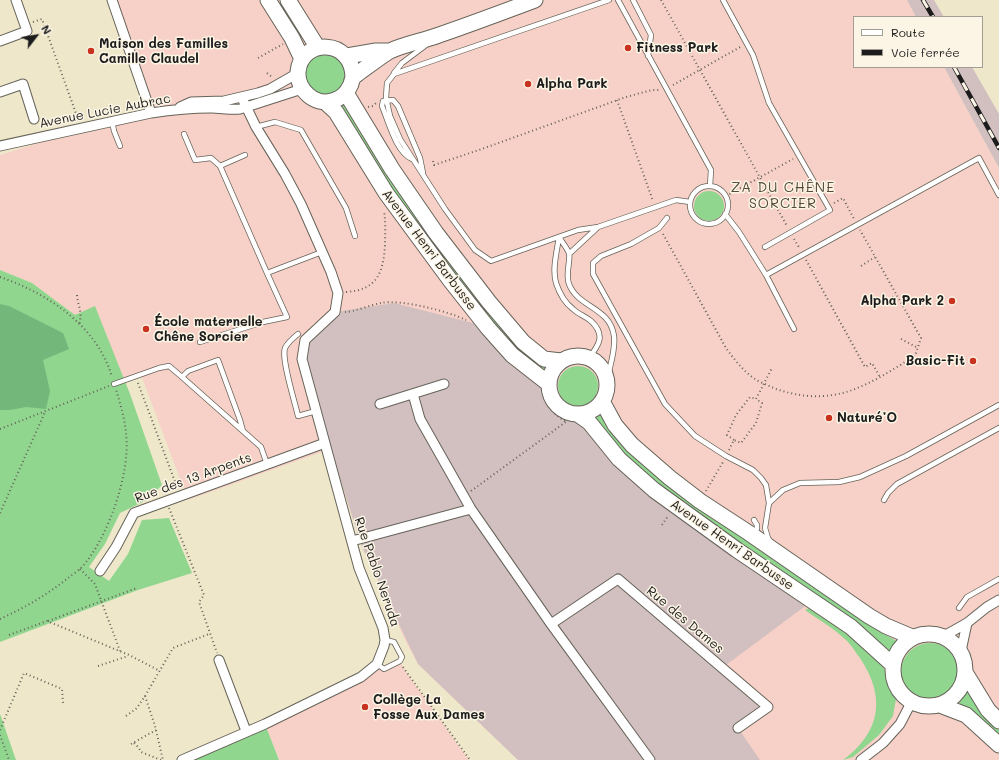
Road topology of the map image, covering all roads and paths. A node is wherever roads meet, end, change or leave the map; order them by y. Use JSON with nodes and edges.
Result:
{"nodes":[{"id":1,"x":16,"y":0,"type":"edge"},
{"id":2,"x":112,"y":0,"type":"edge"},
{"id":3,"x":268,"y":0,"type":"edge"},
{"id":4,"x":288,"y":0,"type":"edge"},
{"id":5,"x":535,"y":0,"type":"edge"},
{"id":6,"x":609,"y":0,"type":"edge"},
{"id":7,"x":618,"y":0,"type":"edge"},
{"id":8,"x":633,"y":0,"type":"edge"},
{"id":9,"x":662,"y":0,"type":"edge"},
{"id":10,"x":723,"y":0,"type":"edge"},
{"id":11,"x":25,"y":25,"type":"junction"},
{"id":12,"x":438,"y":35,"type":"junction"},
{"id":13,"x":0,"y":41,"type":"edge"},
{"id":14,"x":286,"y":42,"type":"dead end"},
{"id":15,"x":747,"y":44,"type":"junction"},
{"id":16,"x":318,"y":48,"type":"junction"},
{"id":17,"x":389,"y":51,"type":"junction"},
{"id":18,"x":347,"y":56,"type":"junction"},
{"id":19,"x":648,"y":56,"type":"junction"},
{"id":20,"x":258,"y":58,"type":"dead end"},
{"id":21,"x":300,"y":66,"type":"junction"},
{"id":22,"x":700,"y":70,"type":"junction"},
{"id":23,"x":353,"y":78,"type":"junction"},
{"id":24,"x":387,"y":83,"type":"junction"},
{"id":25,"x":302,"y":89,"type":"junction"},
{"id":26,"x":666,"y":89,"type":"junction"},
{"id":27,"x":0,"y":92,"type":"edge"},
{"id":28,"x":346,"y":93,"type":"junction"},
{"id":29,"x":386,"y":98,"type":"junction"},
{"id":30,"x":270,"y":99,"type":"junction"},
{"id":31,"x":325,"y":102,"type":"junction"},
{"id":32,"x":242,"y":104,"type":"junction"},
{"id":33,"x":366,"y":107,"type":"dead end"},
{"id":34,"x":173,"y":109,"type":"junction"},
{"id":35,"x":151,"y":113,"type":"junction"},
{"id":36,"x":34,"y":119,"type":"dead end"},
{"id":37,"x":112,"y":121,"type":"junction"},
{"id":38,"x":255,"y":124,"type":"junction"},
{"id":39,"x":81,"y":128,"type":"junction"},
{"id":40,"x":184,"y":134,"type":"dead end"},
{"id":41,"x":0,"y":146,"type":"edge"},
{"id":42,"x":120,"y":146,"type":"dead end"},
{"id":43,"x":245,"y":155,"type":"dead end"},
{"id":44,"x":800,"y":155,"type":"junction"},
{"id":45,"x":434,"y":162,"type":"dead end"},
{"id":46,"x":220,"y":166,"type":"junction"},
{"id":47,"x":423,"y":173,"type":"dead end"},
{"id":48,"x":760,"y":177,"type":"junction"},
{"id":49,"x":710,"y":186,"type":"junction"},
{"id":50,"x":999,"y":195,"type":"edge"},
{"id":51,"x":726,"y":196,"type":"junction"},
{"id":52,"x":831,"y":198,"type":"dead end"},
{"id":53,"x":690,"y":202,"type":"junction"},
{"id":54,"x":383,"y":205,"type":"dead end"},
{"id":55,"x":725,"y":214,"type":"junction"},
{"id":56,"x":667,"y":218,"type":"dead end"},
{"id":57,"x":854,"y":218,"type":"dead end"},
{"id":58,"x":598,"y":227,"type":"junction"},
{"id":59,"x":790,"y":232,"type":"junction"},
{"id":60,"x":355,"y":236,"type":"dead end"},
{"id":61,"x":559,"y":237,"type":"junction"},
{"id":62,"x":765,"y":247,"type":"dead end"},
{"id":63,"x":322,"y":252,"type":"junction"},
{"id":64,"x":569,"y":254,"type":"junction"},
{"id":65,"x":803,"y":255,"type":"junction"},
{"id":66,"x":876,"y":257,"type":"dead end"},
{"id":67,"x":883,"y":262,"type":"dead end"},
{"id":68,"x":880,"y":264,"type":"dead end"},
{"id":69,"x":861,"y":266,"type":"dead end"},
{"id":70,"x":267,"y":273,"type":"junction"},
{"id":71,"x":766,"y":275,"type":"junction"},
{"id":72,"x":0,"y":277,"type":"edge"},
{"id":73,"x":77,"y":295,"type":"dead end"},
{"id":74,"x":896,"y":295,"type":"dead end"},
{"id":75,"x":347,"y":298,"type":"dead end"},
{"id":76,"x":882,"y":303,"type":"dead end"},
{"id":77,"x":346,"y":307,"type":"dead end"},
{"id":78,"x":467,"y":320,"type":"dead end"},
{"id":79,"x":79,"y":325,"type":"junction"},
{"id":80,"x":794,"y":329,"type":"dead end"},
{"id":81,"x":298,"y":334,"type":"dead end"},
{"id":82,"x":901,"y":339,"type":"dead end"},
{"id":83,"x":200,"y":342,"type":"dead end"},
{"id":84,"x":918,"y":348,"type":"dead end"},
{"id":85,"x":589,"y":358,"type":"junction"},
{"id":86,"x":561,"y":361,"type":"junction"},
{"id":87,"x":772,"y":368,"type":"dead end"},
{"id":88,"x":136,"y":376,"type":"junction"},
{"id":89,"x":182,"y":377,"type":"junction"},
{"id":90,"x":880,"y":377,"type":"dead end"},
{"id":91,"x":607,"y":382,"type":"junction"},
{"id":92,"x":114,"y":384,"type":"junction"},
{"id":93,"x":444,"y":384,"type":"dead end"},
{"id":94,"x":547,"y":388,"type":"junction"},
{"id":95,"x":413,"y":394,"type":"junction"},
{"id":96,"x":756,"y":399,"type":"junction"},
{"id":97,"x":602,"y":401,"type":"junction"},
{"id":98,"x":380,"y":404,"type":"dead end"},
{"id":99,"x":999,"y":405,"type":"edge"},
{"id":100,"x":316,"y":411,"type":"junction"},
{"id":101,"x":45,"y":412,"type":"junction"},
{"id":102,"x":572,"y":419,"type":"junction"},
{"id":103,"x":999,"y":428,"type":"edge"},
{"id":104,"x":0,"y":429,"type":"edge"},
{"id":105,"x":243,"y":431,"type":"junction"},
{"id":106,"x":734,"y":440,"type":"junction"},
{"id":107,"x":325,"y":443,"type":"junction"},
{"id":108,"x":729,"y":450,"type":"dead end"},
{"id":109,"x":723,"y":461,"type":"dead end"},
{"id":110,"x":267,"y":464,"type":"junction"},
{"id":111,"x":703,"y":495,"type":"dead end"},
{"id":112,"x":180,"y":496,"type":"junction"},
{"id":113,"x":464,"y":496,"type":"junction"},
{"id":114,"x":884,"y":500,"type":"dead end"},
{"id":115,"x":166,"y":501,"type":"junction"},
{"id":116,"x":769,"y":503,"type":"junction"},
{"id":117,"x":471,"y":508,"type":"junction"},
{"id":118,"x":0,"y":513,"type":"edge"},
{"id":119,"x":668,"y":516,"type":"dead end"},
{"id":120,"x":662,"y":525,"type":"dead end"},
{"id":121,"x":765,"y":528,"type":"junction"},
{"id":122,"x":749,"y":533,"type":"junction"},
{"id":123,"x":352,"y":541,"type":"junction"},
{"id":124,"x":80,"y":569,"type":"junction"},
{"id":125,"x":100,"y":571,"type":"dead end"},
{"id":126,"x":999,"y":579,"type":"edge"},
{"id":127,"x":137,"y":588,"type":"dead end"},
{"id":128,"x":844,"y":599,"type":"junction"},
{"id":129,"x":999,"y":600,"type":"edge"},
{"id":130,"x":101,"y":601,"type":"junction"},
{"id":131,"x":959,"y":608,"type":"dead end"},
{"id":132,"x":0,"y":619,"type":"edge"},
{"id":133,"x":47,"y":621,"type":"junction"},
{"id":134,"x":967,"y":623,"type":"junction"},
{"id":135,"x":551,"y":624,"type":"junction"},
{"id":136,"x":209,"y":634,"type":"junction"},
{"id":137,"x":9,"y":635,"type":"dead end"},
{"id":138,"x":944,"y":636,"type":"junction"},
{"id":139,"x":912,"y":637,"type":"junction"},
{"id":140,"x":385,"y":640,"type":"junction"},
{"id":141,"x":120,"y":651,"type":"junction"},
{"id":142,"x":961,"y":651,"type":"junction"},
{"id":143,"x":129,"y":655,"type":"junction"},
{"id":144,"x":219,"y":660,"type":"joint"},
{"id":145,"x":400,"y":661,"type":"junction"},
{"id":146,"x":377,"y":664,"type":"junction"},
{"id":147,"x":893,"y":665,"type":"junction"},
{"id":148,"x":98,"y":666,"type":"dead end"},
{"id":149,"x":160,"y":671,"type":"junction"},
{"id":150,"x":966,"y":674,"type":"junction"},
{"id":151,"x":145,"y":696,"type":"junction"},
{"id":152,"x":912,"y":701,"type":"junction"},
{"id":153,"x":63,"y":703,"type":"dead end"},
{"id":154,"x":940,"y":704,"type":"junction"},
{"id":155,"x":126,"y":716,"type":"dead end"},
{"id":156,"x":999,"y":722,"type":"edge"},
{"id":157,"x":738,"y":728,"type":"dead end"},
{"id":158,"x":0,"y":730,"type":"edge"},
{"id":159,"x":156,"y":730,"type":"junction"},
{"id":160,"x":246,"y":731,"type":"junction"},
{"id":161,"x":0,"y":735,"type":"edge"},
{"id":162,"x":134,"y":743,"type":"junction"},
{"id":163,"x":131,"y":744,"type":"dead end"},
{"id":164,"x":999,"y":745,"type":"edge"},
{"id":165,"x":648,"y":759,"type":"edge"},
{"id":166,"x":9,"y":760,"type":"edge"},
{"id":167,"x":162,"y":760,"type":"edge"},
{"id":168,"x":182,"y":760,"type":"edge"},
{"id":169,"x":470,"y":760,"type":"edge"},
{"id":170,"x":861,"y":760,"type":"edge"}],
"edges":[{"from":1,"to":11,"type":"street"},
{"from":2,"to":35,"type":"street"},
{"from":3,"to":21,"type":"main road"},
{"from":4,"to":16,"type":"main road"},
{"from":5,"to":12,"type":"main road"},
{"from":6,"to":24,"type":"lane"},
{"from":7,"to":19,"type":"lane"},
{"from":8,"to":19,"type":"lane"},
{"from":9,"to":22,"type":"path"},
{"from":10,"to":15,"type":"lane"},
{"from":11,"to":13,"type":"street"},
{"from":11,"to":39,"type":"path"},
{"from":12,"to":17,"type":"main road"},
{"from":12,"to":24,"type":"lane"},
{"from":14,"to":20,"type":"path"},
{"from":15,"to":22,"type":"path"},
{"from":15,"to":44,"type":"lane"},
{"from":16,"to":18,"type":"main road"},
{"from":16,"to":21,"type":"main road"},
{"from":17,"to":18,"type":"main road"},
{"from":17,"to":23,"type":"main road"},
{"from":18,"to":23,"type":"main road"},
{"from":19,"to":26,"type":"lane"},
{"from":21,"to":25,"type":"main road"},
{"from":21,"to":32,"type":"street","name":"Avenue Lucie Aubrac"},
{"from":22,"to":26,"type":"path"},
{"from":22,"to":48,"type":"path"},
{"from":23,"to":28,"type":"main road"},
{"from":24,"to":29,"type":"lane"},
{"from":25,"to":30,"type":"street","name":"Avenue Lucie Aubrac"},
{"from":25,"to":31,"type":"main road"},
{"from":26,"to":45,"type":"path"},
{"from":26,"to":49,"type":"lane"},
{"from":27,"to":36,"type":"street"},
{"from":28,"to":31,"type":"main road"},
{"from":28,"to":86,"type":"main road","name":"Avenue Henri Barbusse"},
{"from":29,"to":33,"type":"path"},
{"from":29,"to":47,"type":"lane"},
{"from":29,"to":61,"type":"lane"},
{"from":30,"to":32,"type":"street","name":"Avenue Lucie Aubrac"},
{"from":30,"to":38,"type":"street"},
{"from":31,"to":94,"type":"main road","name":"Avenue Henri Barbusse"},
{"from":32,"to":34,"type":"street","name":"Avenue Lucie Aubrac"},
{"from":32,"to":34,"type":"street","name":"Avenue Lucie Aubrac"},
{"from":32,"to":38,"type":"street"},
{"from":34,"to":35,"type":"street","name":"Avenue Lucie Aubrac"},
{"from":35,"to":37,"type":"street","name":"Avenue Lucie Aubrac"},
{"from":37,"to":39,"type":"street","name":"Avenue Lucie Aubrac"},
{"from":37,"to":42,"type":"lane"},
{"from":38,"to":60,"type":"lane"},
{"from":38,"to":63,"type":"street"},
{"from":39,"to":41,"type":"street","name":"Avenue Lucie Aubrac"},
{"from":40,"to":46,"type":"lane"},
{"from":43,"to":46,"type":"lane"},
{"from":44,"to":48,"type":"path"},
{"from":44,"to":59,"type":"lane"},
{"from":46,"to":70,"type":"lane"},
{"from":48,"to":51,"type":"path"},
{"from":48,"to":59,"type":"path"},
{"from":49,"to":51,"type":"lane"},
{"from":49,"to":53,"type":"lane"},
{"from":50,"to":65,"type":"lane"},
{"from":51,"to":55,"type":"lane"},
{"from":52,"to":57,"type":"path"},
{"from":53,"to":55,"type":"lane"},
{"from":53,"to":58,"type":"lane"},
{"from":54,"to":75,"type":"path"},
{"from":55,"to":71,"type":"lane"},
{"from":56,"to":116,"type":"lane"},
{"from":58,"to":61,"type":"lane"},
{"from":58,"to":64,"type":"lane"},
{"from":59,"to":62,"type":"lane"},
{"from":59,"to":65,"type":"path"},
{"from":61,"to":64,"type":"lane"},
{"from":61,"to":85,"type":"lane"},
{"from":63,"to":70,"type":"lane"},
{"from":63,"to":100,"type":"street","name":"Rue Pablo Neruda"},
{"from":64,"to":91,"type":"lane"},
{"from":65,"to":71,"type":"lane"},
{"from":65,"to":90,"type":"path"},
{"from":66,"to":69,"type":"path"},
{"from":67,"to":68,"type":"path"},
{"from":70,"to":83,"type":"lane"},
{"from":71,"to":80,"type":"lane"},
{"from":72,"to":79,"type":"path"},
{"from":73,"to":79,"type":"path"},
{"from":74,"to":76,"type":"path"},
{"from":77,"to":78,"type":"path"},
{"from":79,"to":92,"type":"path"},
{"from":81,"to":100,"type":"lane"},
{"from":82,"to":84,"type":"path"},
{"from":85,"to":86,"type":"main road"},
{"from":85,"to":91,"type":"main road"},
{"from":86,"to":94,"type":"main road"},
{"from":87,"to":96,"type":"path"},
{"from":88,"to":89,"type":"lane"},
{"from":88,"to":92,"type":"lane"},
{"from":88,"to":112,"type":"path"},
{"from":89,"to":105,"type":"lane"},
{"from":89,"to":105,"type":"lane"},
{"from":91,"to":97,"type":"main road"},
{"from":92,"to":101,"type":"path"},
{"from":92,"to":124,"type":"path"},
{"from":93,"to":95,"type":"street"},
{"from":94,"to":102,"type":"main road"},
{"from":94,"to":102,"type":"path"},
{"from":95,"to":98,"type":"street"},
{"from":95,"to":113,"type":"street"},
{"from":96,"to":106,"type":"path"},
{"from":96,"to":106,"type":"path"},
{"from":97,"to":102,"type":"main road"},
{"from":97,"to":122,"type":"main road","name":"Avenue Henri Barbusse"},
{"from":99,"to":116,"type":"lane"},
{"from":100,"to":107,"type":"street","name":"Rue Pablo Neruda"},
{"from":101,"to":104,"type":"path"},
{"from":101,"to":118,"type":"path"},
{"from":102,"to":113,"type":"path"},
{"from":102,"to":147,"type":"main road","name":"Avenue Henri Barbusse"},
{"from":103,"to":114,"type":"lane"},
{"from":105,"to":110,"type":"lane"},
{"from":106,"to":108,"type":"path"},
{"from":107,"to":110,"type":"street","name":"Rue des 13 Arpents"},
{"from":107,"to":123,"type":"street","name":"Rue Pablo Neruda"},
{"from":109,"to":111,"type":"path"},
{"from":110,"to":112,"type":"street","name":"Rue des 13 Arpents"},
{"from":112,"to":115,"type":"street","name":"Rue des 13 Arpents"},
{"from":113,"to":117,"type":"street"},
{"from":115,"to":125,"type":"street","name":"Rue des 13 Arpents"},
{"from":115,"to":136,"type":"path"},
{"from":116,"to":121,"type":"lane"},
{"from":117,"to":123,"type":"street"},
{"from":117,"to":135,"type":"street"},
{"from":119,"to":120,"type":"path"},
{"from":121,"to":122,"type":"lane"},
{"from":121,"to":128,"type":"lane"},
{"from":122,"to":128,"type":"main road","name":"Avenue Henri Barbusse"},
{"from":123,"to":140,"type":"street","name":"Rue Pablo Neruda"},
{"from":124,"to":130,"type":"path"},
{"from":124,"to":132,"type":"path"},
{"from":126,"to":131,"type":"lane"},
{"from":127,"to":130,"type":"path"},
{"from":128,"to":139,"type":"main road","name":"Avenue Henri Barbusse"},
{"from":129,"to":134,"type":"street"},
{"from":130,"to":133,"type":"path"},
{"from":130,"to":141,"type":"path"},
{"from":133,"to":137,"type":"path"},
{"from":133,"to":141,"type":"path"},
{"from":134,"to":138,"type":"street"},
{"from":134,"to":142,"type":"street"},
{"from":135,"to":157,"type":"street","name":"Rue des Dames"},
{"from":135,"to":165,"type":"street"},
{"from":136,"to":144,"type":"path"},
{"from":136,"to":149,"type":"path"},
{"from":138,"to":139,"type":"main road"},
{"from":138,"to":142,"type":"main road"},
{"from":139,"to":147,"type":"main road"},
{"from":140,"to":145,"type":"lane"},
{"from":140,"to":146,"type":"street","name":"Rue Pablo Neruda"},
{"from":141,"to":143,"type":"path"},
{"from":142,"to":150,"type":"main road"},
{"from":143,"to":148,"type":"path"},
{"from":143,"to":149,"type":"path"},
{"from":144,"to":160,"type":"street"},
{"from":145,"to":146,"type":"lane"},
{"from":145,"to":169,"type":"path"},
{"from":146,"to":160,"type":"street"},
{"from":147,"to":152,"type":"main road"},
{"from":149,"to":151,"type":"path"},
{"from":150,"to":154,"type":"main road"},
{"from":150,"to":156,"type":"main road"},
{"from":151,"to":155,"type":"path"},
{"from":151,"to":159,"type":"path"},
{"from":152,"to":154,"type":"main road"},
{"from":152,"to":170,"type":"street"},
{"from":153,"to":158,"type":"path"},
{"from":154,"to":164,"type":"main road"},
{"from":159,"to":162,"type":"path"},
{"from":159,"to":167,"type":"path"},
{"from":160,"to":168,"type":"street"},
{"from":161,"to":166,"type":"path"},
{"from":162,"to":163,"type":"path"},
{"from":162,"to":167,"type":"path"}]}
